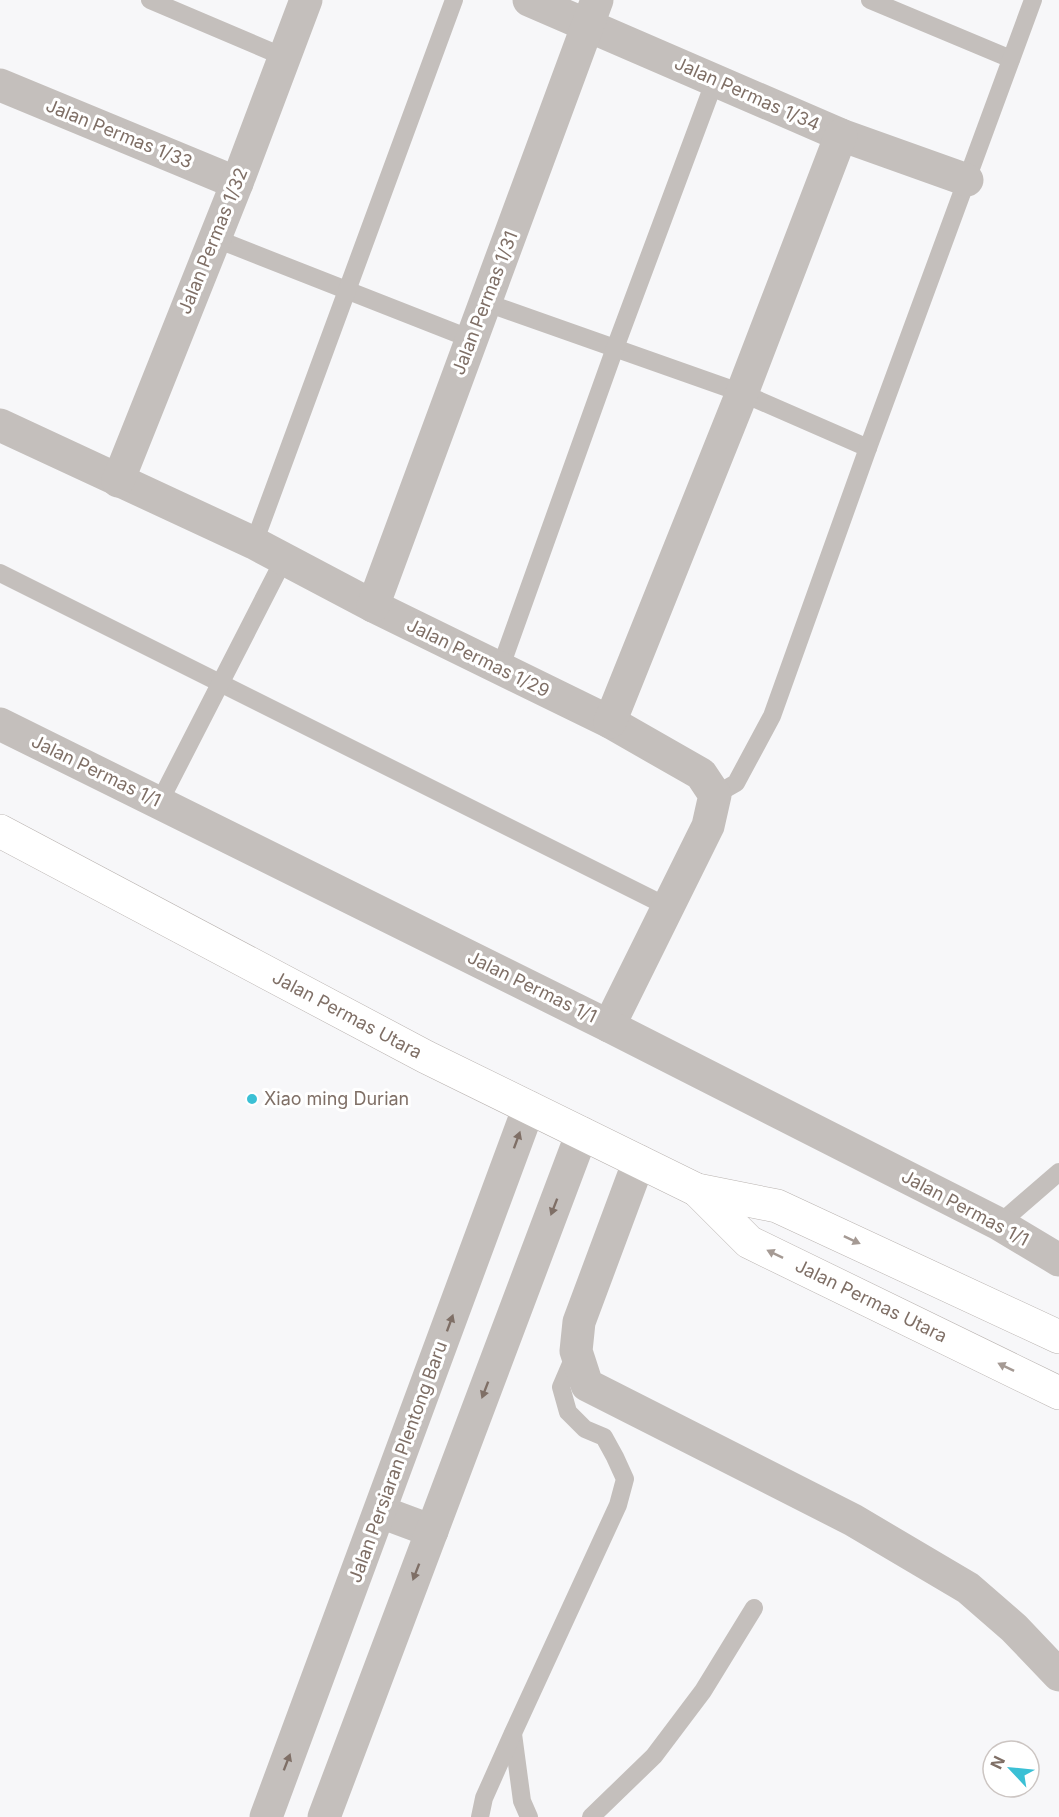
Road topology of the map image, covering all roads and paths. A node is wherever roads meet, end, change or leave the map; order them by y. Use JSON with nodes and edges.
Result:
{"nodes":[{"id":1,"x":150,"y":0,"type":"edge"},
{"id":2,"x":306,"y":0,"type":"edge"},
{"id":3,"x":454,"y":0,"type":"edge"},
{"id":4,"x":529,"y":0,"type":"edge"},
{"id":5,"x":870,"y":0,"type":"edge"},
{"id":6,"x":1034,"y":0,"type":"edge"},
{"id":7,"x":593,"y":12,"type":"edge"},
{"id":8,"x":284,"y":57,"type":"junction"},
{"id":9,"x":1011,"y":58,"type":"junction"},
{"id":10,"x":715,"y":80,"type":"junction"},
{"id":11,"x":0,"y":85,"type":"edge"},
{"id":12,"x":841,"y":135,"type":"junction"},
{"id":13,"x":967,"y":180,"type":"junction"},
{"id":14,"x":237,"y":183,"type":"junction"},
{"id":15,"x":214,"y":238,"type":"junction"},
{"id":16,"x":346,"y":290,"type":"junction"},
{"id":17,"x":486,"y":303,"type":"junction"},
{"id":18,"x":471,"y":339,"type":"junction"},
{"id":19,"x":615,"y":348,"type":"junction"},
{"id":20,"x":742,"y":393,"type":"junction"},
{"id":21,"x":0,"y":425,"type":"edge"},
{"id":22,"x":868,"y":448,"type":"junction"},
{"id":23,"x":118,"y":481,"type":"junction"},
{"id":24,"x":254,"y":543,"type":"junction"},
{"id":25,"x":284,"y":559,"type":"junction"},
{"id":26,"x":0,"y":573,"type":"edge"},
{"id":27,"x":373,"y":606,"type":"junction"},
{"id":28,"x":500,"y":669,"type":"junction"},
{"id":29,"x":221,"y":683,"type":"junction"},
{"id":30,"x":610,"y":723,"type":"junction"},
{"id":31,"x":0,"y":724,"type":"edge"},
{"id":32,"x":715,"y":795,"type":"junction"},
{"id":33,"x":159,"y":802,"type":"junction"},
{"id":34,"x":0,"y":831,"type":"edge"},
{"id":35,"x":668,"y":907,"type":"junction"},
{"id":36,"x":609,"y":1026,"type":"junction"},
{"id":37,"x":529,"y":1107,"type":"junction"},
{"id":38,"x":582,"y":1133,"type":"junction"},
{"id":39,"x":639,"y":1161,"type":"junction"},
{"id":40,"x":1059,"y":1173,"type":"edge"},
{"id":41,"x":697,"y":1190,"type":"junction"},
{"id":42,"x":999,"y":1224,"type":"junction"},
{"id":43,"x":1059,"y":1260,"type":"edge"},
{"id":44,"x":1059,"y":1337,"type":"edge"},
{"id":45,"x":576,"y":1351,"type":"junction"},
{"id":46,"x":1059,"y":1393,"type":"edge"},
{"id":47,"x":381,"y":1512,"type":"junction"},
{"id":48,"x":432,"y":1531,"type":"junction"},
{"id":49,"x":754,"y":1608,"type":"dead end"},
{"id":50,"x":1059,"y":1675,"type":"edge"},
{"id":51,"x":513,"y":1733,"type":"junction"},
{"id":52,"x":266,"y":1817,"type":"edge"},
{"id":53,"x":324,"y":1817,"type":"edge"},
{"id":54,"x":480,"y":1817,"type":"edge"},
{"id":55,"x":529,"y":1817,"type":"edge"},
{"id":56,"x":591,"y":1817,"type":"edge"}],
"edges":[{"from":1,"to":8,"type":"lane"},
{"from":2,"to":8,"type":"street","name":"Jalan Permas 1/32"},
{"from":3,"to":16,"type":"lane"},
{"from":4,"to":7,"type":"street","name":"Jalan Permas 1/34"},
{"from":5,"to":9,"type":"lane"},
{"from":6,"to":9,"type":"lane"},
{"from":7,"to":10,"type":"street","name":"Jalan Permas 1/34"},
{"from":7,"to":17,"type":"street","name":"Jalan Permas 1/31"},
{"from":8,"to":14,"type":"street","name":"Jalan Permas 1/32"},
{"from":9,"to":13,"type":"lane"},
{"from":10,"to":12,"type":"street","name":"Jalan Permas 1/34"},
{"from":10,"to":19,"type":"lane"},
{"from":11,"to":14,"type":"street","name":"Jalan Permas 1/33"},
{"from":12,"to":13,"type":"street","name":"Jalan Permas 1/34"},
{"from":12,"to":20,"type":"street"},
{"from":13,"to":22,"type":"lane"},
{"from":14,"to":15,"type":"street","name":"Jalan Permas 1/32"},
{"from":15,"to":16,"type":"lane"},
{"from":15,"to":23,"type":"street","name":"Jalan Permas 1/32"},
{"from":16,"to":18,"type":"lane"},
{"from":16,"to":24,"type":"lane"},
{"from":17,"to":18,"type":"street","name":"Jalan Permas 1/31"},
{"from":17,"to":19,"type":"lane"},
{"from":18,"to":27,"type":"street","name":"Jalan Permas 1/31"},
{"from":19,"to":20,"type":"lane"},
{"from":19,"to":28,"type":"lane"},
{"from":20,"to":22,"type":"lane"},
{"from":20,"to":30,"type":"street"},
{"from":21,"to":23,"type":"street","name":"Jalan Permas 1/29"},
{"from":22,"to":32,"type":"lane"},
{"from":23,"to":24,"type":"street","name":"Jalan Permas 1/29"},
{"from":24,"to":25,"type":"street","name":"Jalan Permas 1/29"},
{"from":25,"to":27,"type":"street","name":"Jalan Permas 1/29"},
{"from":25,"to":29,"type":"lane"},
{"from":26,"to":29,"type":"lane"},
{"from":27,"to":28,"type":"street","name":"Jalan Permas 1/29"},
{"from":28,"to":30,"type":"street","name":"Jalan Permas 1/29"},
{"from":29,"to":33,"type":"lane"},
{"from":29,"to":35,"type":"lane"},
{"from":30,"to":32,"type":"street","name":"Jalan Permas 1/29"},
{"from":31,"to":33,"type":"street","name":"Jalan Permas 1/1"},
{"from":32,"to":35,"type":"street"},
{"from":33,"to":36,"type":"street","name":"Jalan Permas 1/1"},
{"from":34,"to":37,"type":"main road","name":"Jalan Permas Utara"},
{"from":35,"to":36,"type":"street"},
{"from":36,"to":42,"type":"street","name":"Jalan Permas 1/1"},
{"from":37,"to":38,"type":"main road","name":"Jalan Permas Utara"},
{"from":47,"to":37,"type":"street","name":"Jalan Persiaran Plentong Baru","one_way":true},
{"from":38,"to":39,"type":"main road","name":"Jalan Permas Utara"},
{"from":38,"to":48,"type":"street","one_way":true},
{"from":39,"to":41,"type":"main road","name":"Jalan Permas Utara"},
{"from":39,"to":45,"type":"street"},
{"from":40,"to":42,"type":"lane"},
{"from":41,"to":44,"type":"main road","name":"Jalan Permas Utara","one_way":true},
{"from":46,"to":41,"type":"main road","name":"Jalan Permas Utara","one_way":true},
{"from":42,"to":43,"type":"street","name":"Jalan Permas 1/1"},
{"from":45,"to":50,"type":"street"},
{"from":45,"to":51,"type":"lane"},
{"from":47,"to":48,"type":"street"},
{"from":52,"to":47,"type":"street","name":"Jalan Persiaran Plentong Baru","one_way":true},
{"from":48,"to":53,"type":"street","one_way":true},
{"from":49,"to":56,"type":"lane"},
{"from":51,"to":54,"type":"lane"},
{"from":51,"to":55,"type":"lane"}]}
